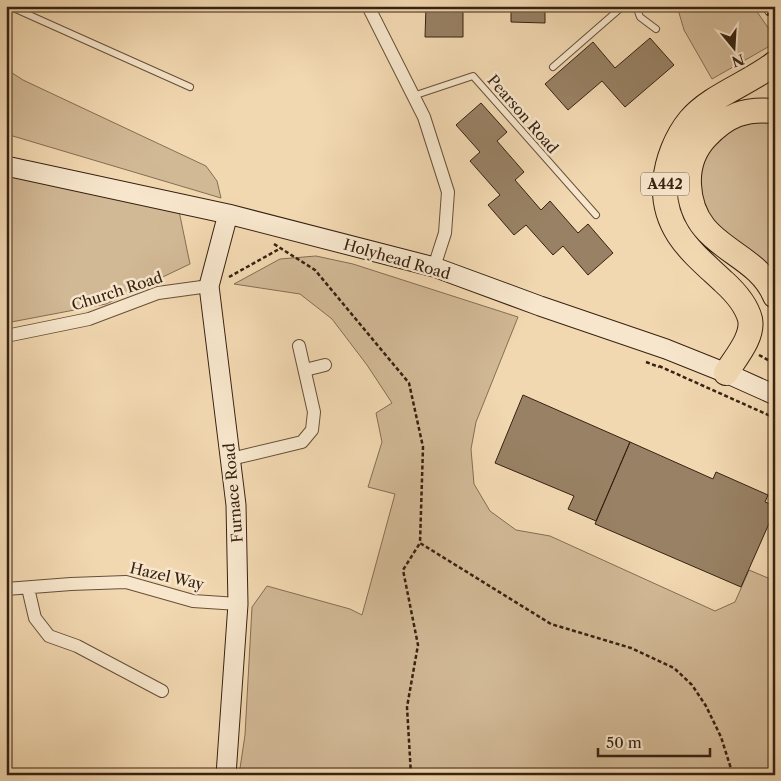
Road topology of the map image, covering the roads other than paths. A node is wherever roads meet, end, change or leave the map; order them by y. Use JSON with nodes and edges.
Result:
{"nodes":[{"id":1,"x":9,"y":6,"type":"edge"},
{"id":2,"x":368,"y":6,"type":"edge"},
{"id":3,"x":623,"y":6,"type":"edge"},
{"id":4,"x":636,"y":6,"type":"edge"},
{"id":5,"x":656,"y":29,"type":"dead end"},
{"id":6,"x":775,"y":63,"type":"edge"},
{"id":7,"x":553,"y":67,"type":"dead end"},
{"id":8,"x":190,"y":87,"type":"dead end"},
{"id":9,"x":413,"y":96,"type":"junction"},
{"id":10,"x":775,"y":111,"type":"edge"},
{"id":11,"x":6,"y":166,"type":"edge"},
{"id":12,"x":228,"y":214,"type":"junction"},
{"id":13,"x":596,"y":215,"type":"dead end"},
{"id":14,"x":434,"y":267,"type":"junction"},
{"id":15,"x":209,"y":286,"type":"junction"},
{"id":16,"x":775,"y":296,"type":"edge"},
{"id":17,"x":6,"y":336,"type":"edge"},
{"id":18,"x":299,"y":346,"type":"dead end"},
{"id":19,"x":325,"y":365,"type":"dead end"},
{"id":20,"x":305,"y":370,"type":"junction"},
{"id":21,"x":726,"y":373,"type":"junction"},
{"id":22,"x":775,"y":395,"type":"edge"},
{"id":23,"x":231,"y":460,"type":"junction"},
{"id":24,"x":28,"y":588,"type":"junction"},
{"id":25,"x":6,"y":590,"type":"edge"},
{"id":26,"x":238,"y":604,"type":"junction"},
{"id":27,"x":162,"y":692,"type":"dead end"},
{"id":28,"x":226,"y":775,"type":"edge"}],
"edges":[{"from":1,"to":8,"type":"lane"},
{"from":2,"to":9,"type":"street"},
{"from":3,"to":7,"type":"lane"},
{"from":4,"to":5,"type":"lane"},
{"from":6,"to":21,"type":"highway","number":"A442"},
{"from":9,"to":13,"type":"lane","name":"Pearson Road"},
{"from":9,"to":14,"type":"street"},
{"from":10,"to":16,"type":"highway","number":"A442"},
{"from":11,"to":12,"type":"main road","name":"Holyhead Road"},
{"from":12,"to":14,"type":"main road","name":"Holyhead Road"},
{"from":12,"to":15,"type":"main road","name":"Furnace Road"},
{"from":14,"to":21,"type":"main road","name":"Holyhead Road"},
{"from":15,"to":17,"type":"street","name":"Church Road"},
{"from":15,"to":23,"type":"main road","name":"Furnace Road"},
{"from":18,"to":20,"type":"street"},
{"from":19,"to":20,"type":"street"},
{"from":20,"to":23,"type":"street"},
{"from":21,"to":22,"type":"main road","name":"Holyhead Road"},
{"from":23,"to":26,"type":"main road","name":"Furnace Road"},
{"from":24,"to":25,"type":"street","name":"Hazel Way"},
{"from":24,"to":26,"type":"street","name":"Hazel Way"},
{"from":24,"to":27,"type":"street"},
{"from":26,"to":28,"type":"main road","name":"Furnace Road"}]}
